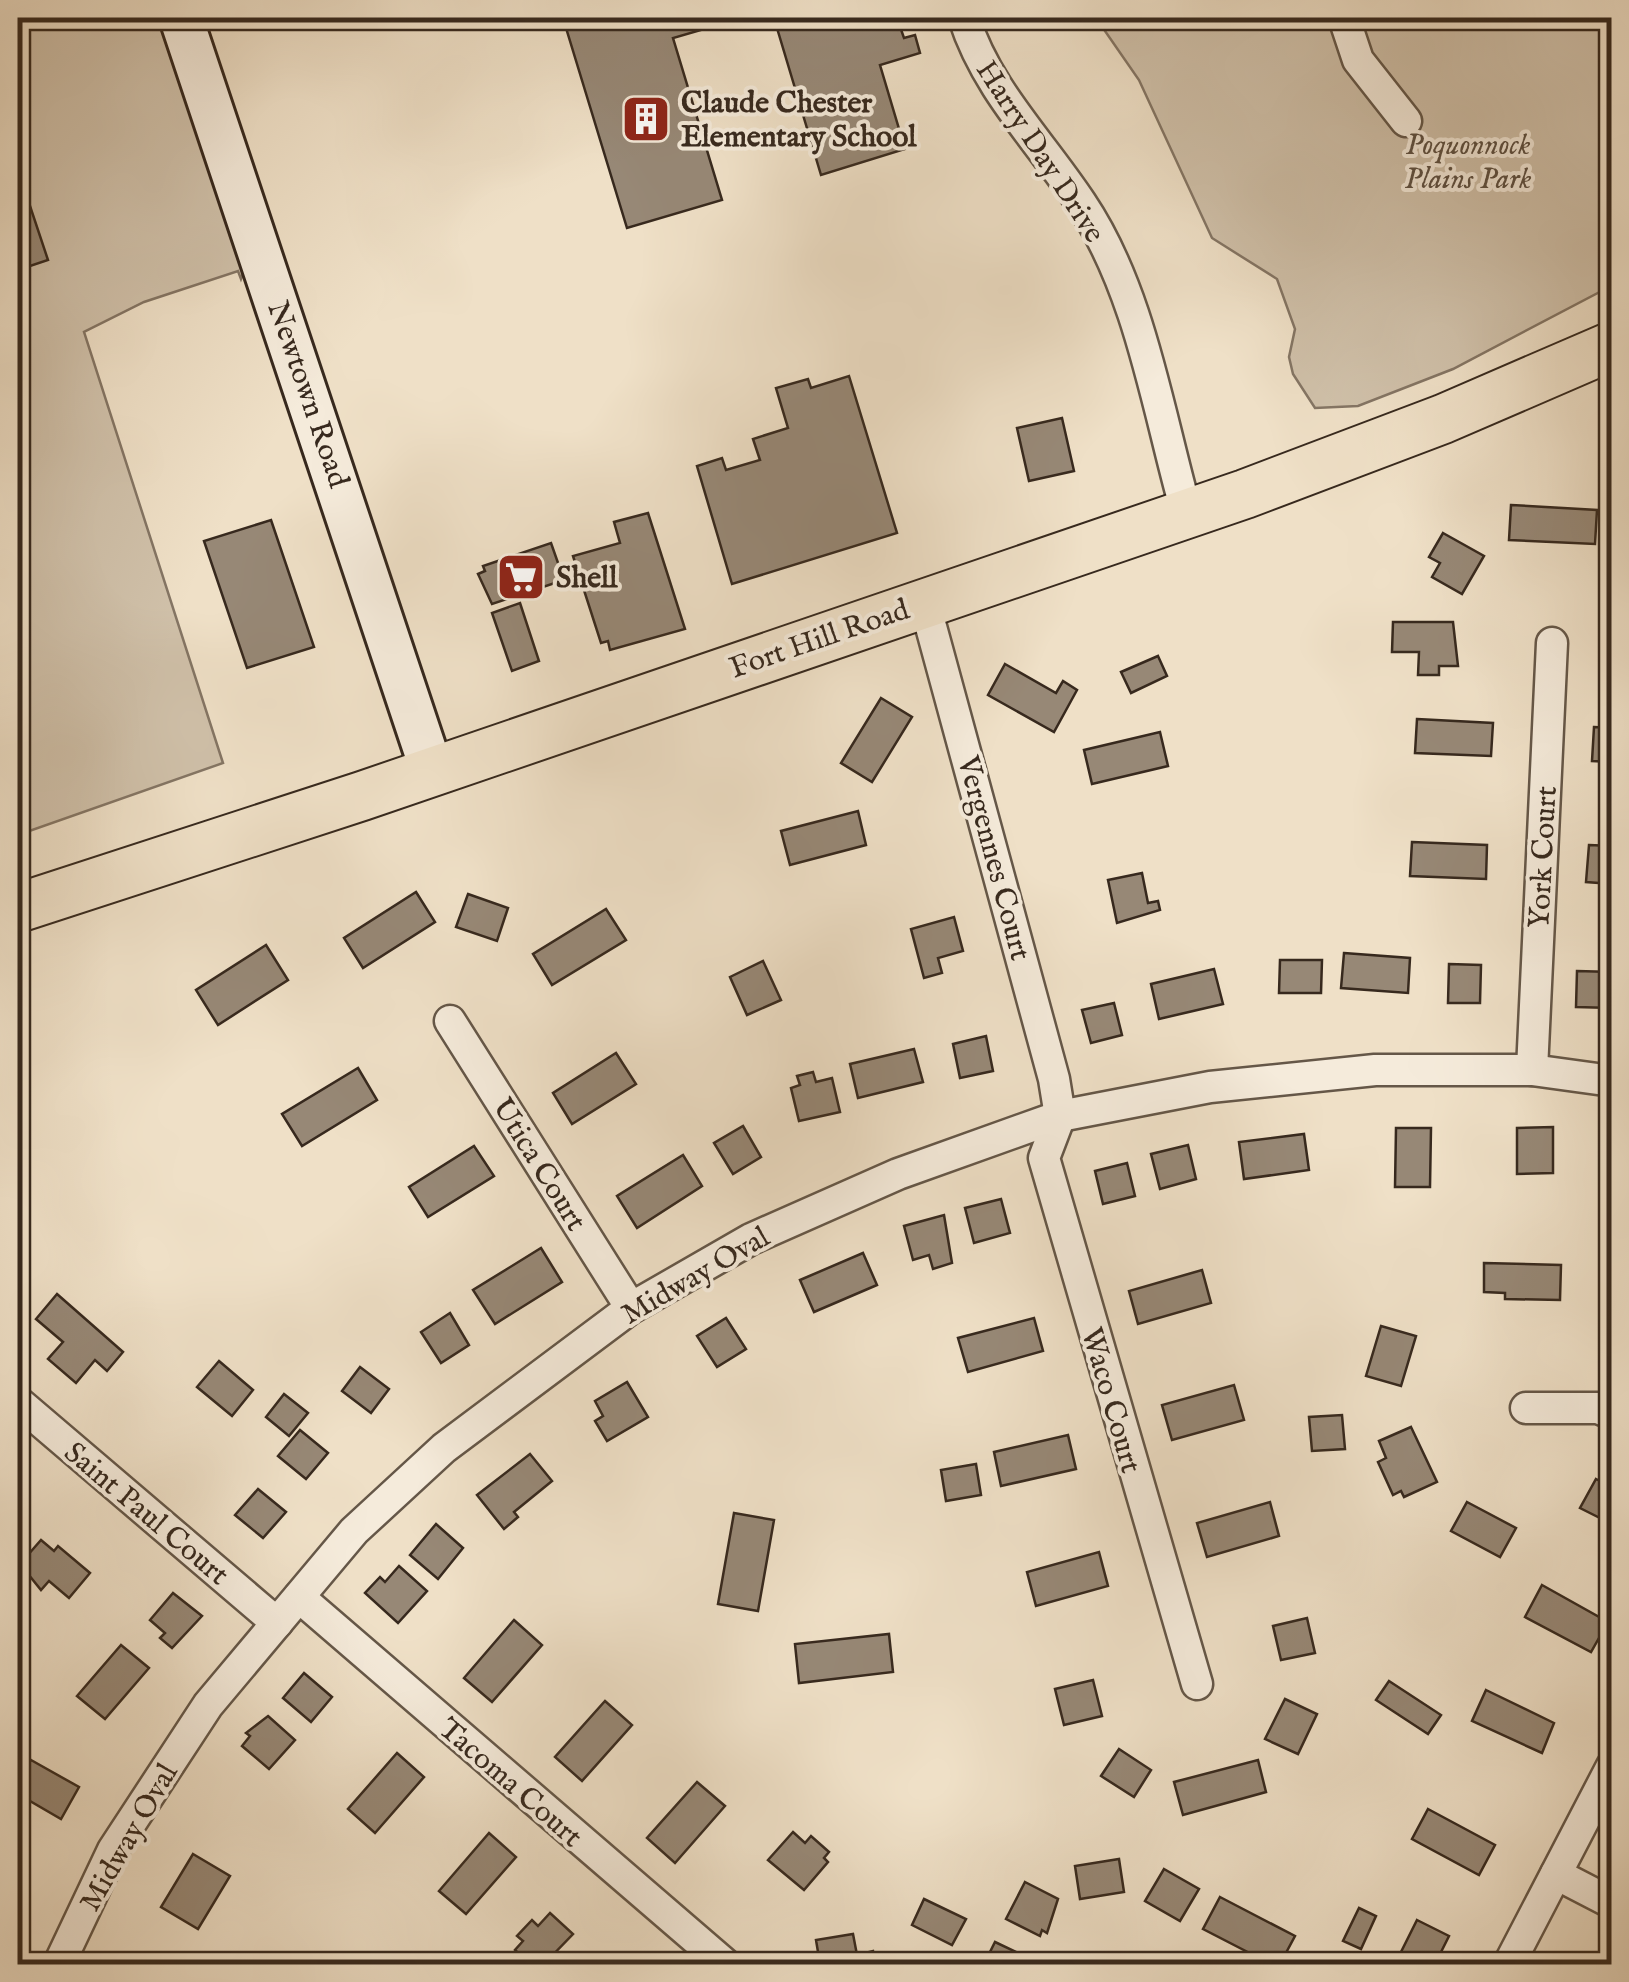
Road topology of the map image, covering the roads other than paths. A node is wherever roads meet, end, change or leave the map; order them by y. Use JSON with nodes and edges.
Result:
{"nodes":[{"id":1,"x":181,"y":18,"type":"edge"},
{"id":2,"x":964,"y":18,"type":"edge"},
{"id":3,"x":1344,"y":18,"type":"edge"},
{"id":4,"x":1406,"y":121,"type":"dead end"},
{"id":5,"x":1612,"y":346,"type":"edge"},
{"id":6,"x":1187,"y":514,"type":"junction"},
{"id":7,"x":924,"y":601,"type":"junction"},
{"id":8,"x":1552,"y":643,"type":"dead end"},
{"id":9,"x":432,"y":772,"type":"junction"},
{"id":10,"x":18,"y":908,"type":"edge"},
{"id":11,"x":450,"y":1021,"type":"dead end"},
{"id":12,"x":1532,"y":1070,"type":"junction"},
{"id":13,"x":1612,"y":1081,"type":"edge"},
{"id":14,"x":1060,"y":1116,"type":"junction"},
{"id":15,"x":631,"y":1308,"type":"junction"},
{"id":16,"x":18,"y":1402,"type":"edge"},
{"id":17,"x":1526,"y":1408,"type":"dead end"},
{"id":18,"x":1612,"y":1414,"type":"edge"},
{"id":19,"x":299,"y":1598,"type":"junction"},
{"id":20,"x":278,"y":1624,"type":"junction"},
{"id":21,"x":1196,"y":1684,"type":"dead end"},
{"id":22,"x":1612,"y":1766,"type":"edge"},
{"id":23,"x":1556,"y":1874,"type":"junction"},
{"id":24,"x":1612,"y":1903,"type":"edge"},
{"id":25,"x":59,"y":1964,"type":"edge"},
{"id":26,"x":725,"y":1964,"type":"edge"},
{"id":27,"x":1509,"y":1964,"type":"edge"}],
"edges":[{"from":1,"to":9,"type":"main road","name":"Newtown Road"},
{"from":2,"to":6,"type":"street","name":"Harry Day Drive"},
{"from":3,"to":4,"type":"street"},
{"from":5,"to":6,"type":"main road","name":"Fort Hill Road"},
{"from":6,"to":7,"type":"main road","name":"Fort Hill Road"},
{"from":7,"to":9,"type":"main road","name":"Fort Hill Road"},
{"from":7,"to":14,"type":"street","name":"Vergennes Court"},
{"from":8,"to":12,"type":"street","name":"York Court"},
{"from":9,"to":10,"type":"main road","name":"Fort Hill Road"},
{"from":11,"to":15,"type":"street","name":"Utica Court"},
{"from":12,"to":13,"type":"street","name":"Midway Oval"},
{"from":12,"to":14,"type":"street","name":"Midway Oval"},
{"from":14,"to":15,"type":"street","name":"Midway Oval"},
{"from":14,"to":21,"type":"street","name":"Waco Court"},
{"from":15,"to":19,"type":"street","name":"Midway Oval"},
{"from":16,"to":20,"type":"street","name":"Saint Paul Court"},
{"from":17,"to":18,"type":"street"},
{"from":19,"to":20,"type":"street","name":"Midway Oval"},
{"from":19,"to":26,"type":"street","name":"Tacoma Court"},
{"from":20,"to":25,"type":"street","name":"Midway Oval"},
{"from":22,"to":23,"type":"street"},
{"from":23,"to":24,"type":"street"},
{"from":23,"to":27,"type":"street"}]}
